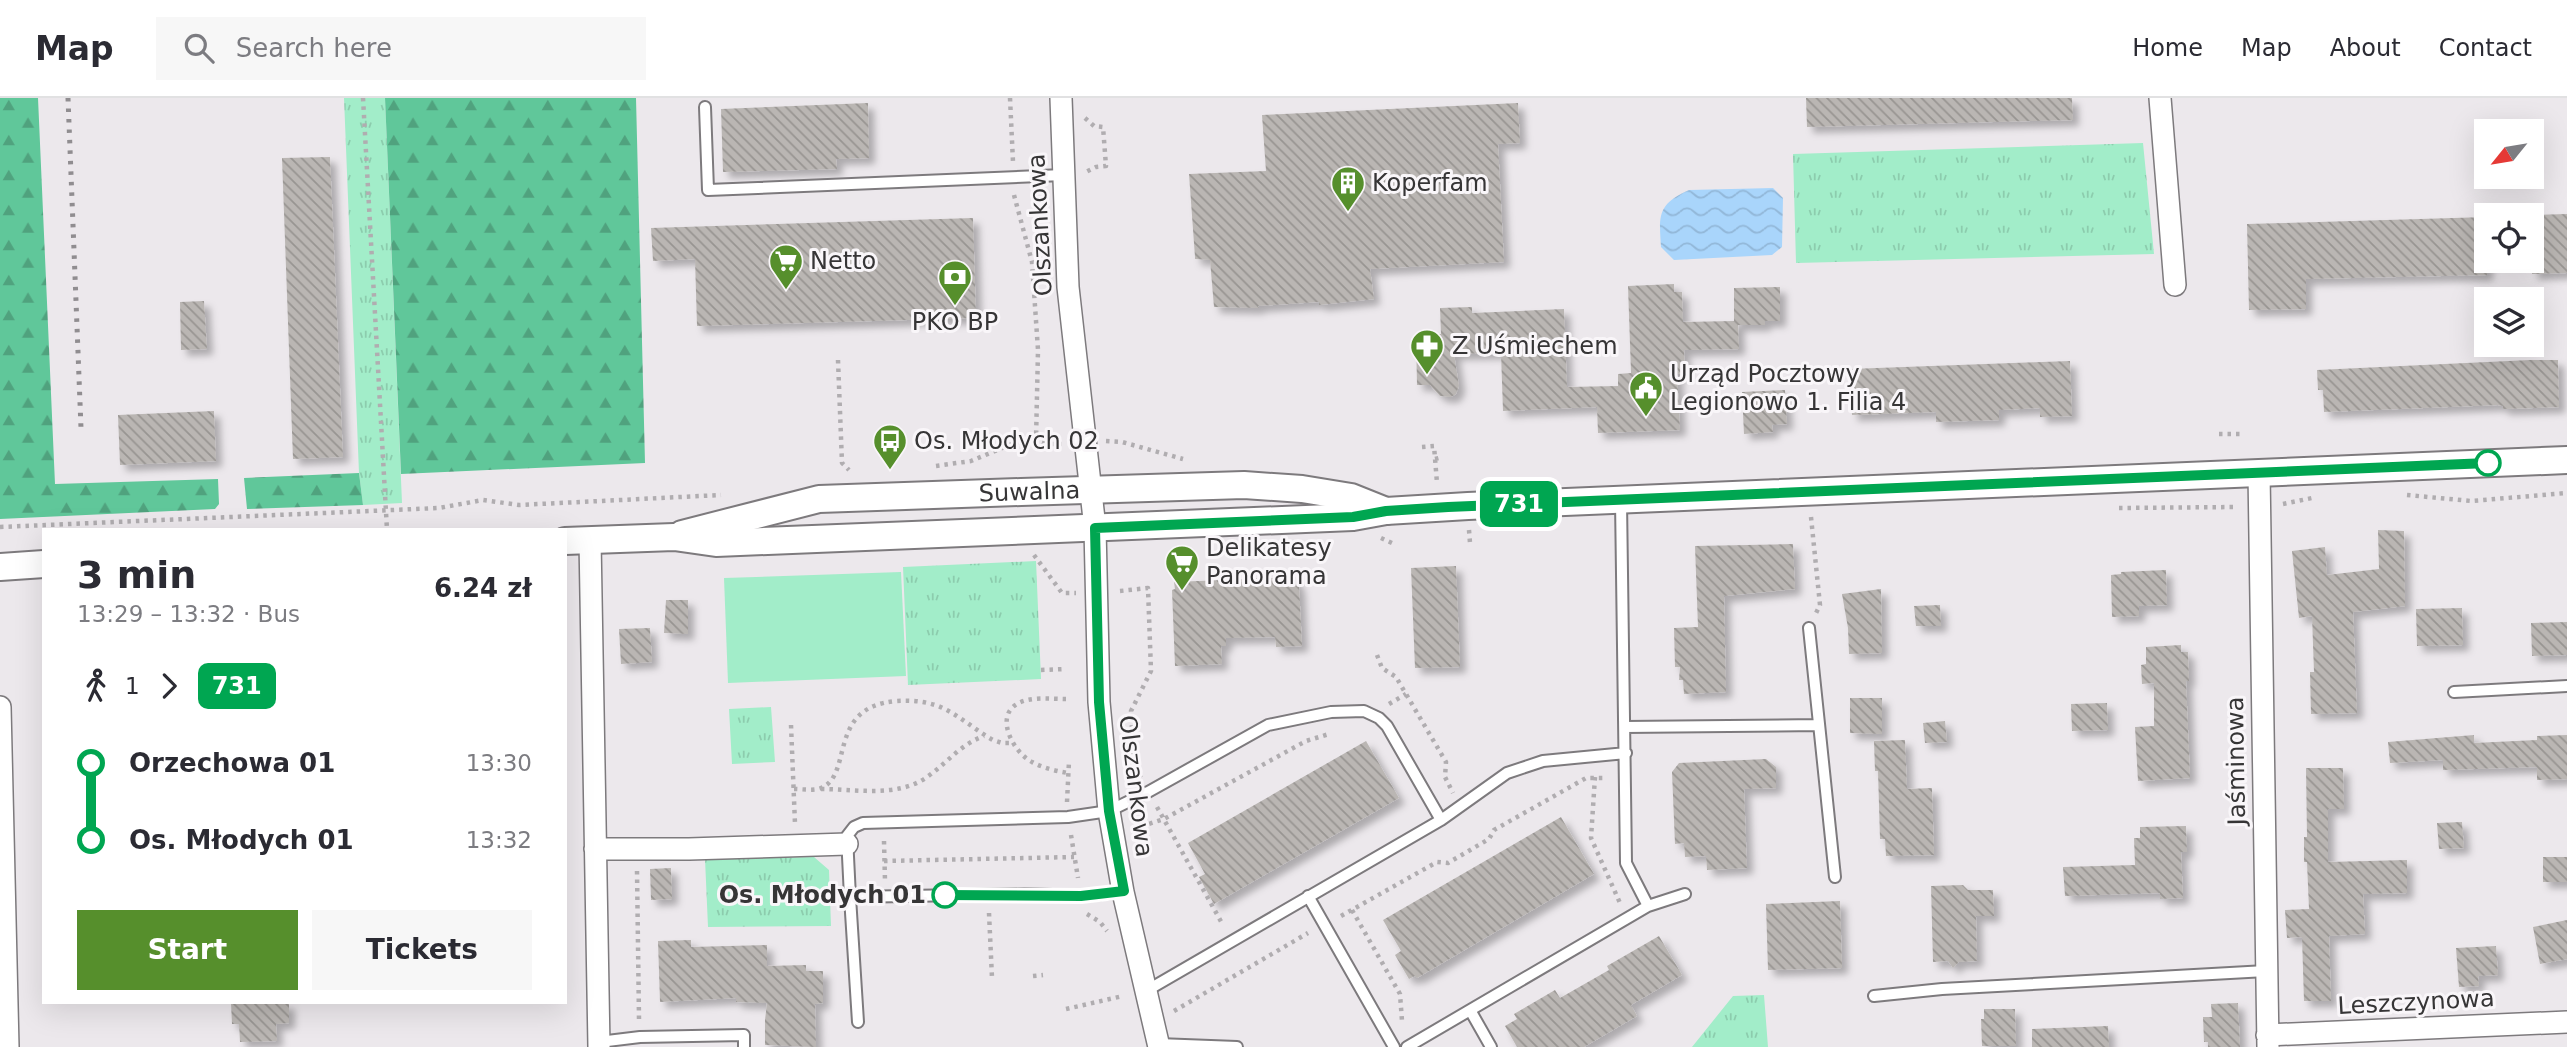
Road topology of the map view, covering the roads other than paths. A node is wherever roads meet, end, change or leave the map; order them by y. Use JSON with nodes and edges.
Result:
{"nodes":[{"id":1,"x":1061,"y":98,"type":"edge"},
{"id":2,"x":2160,"y":98,"type":"edge"},
{"id":3,"x":705,"y":107,"type":"dead end"},
{"id":4,"x":1063,"y":175,"type":"junction"},
{"id":5,"x":2175,"y":285,"type":"dead end"},
{"id":6,"x":2567,"y":460,"type":"edge"},
{"id":7,"x":2259,"y":473,"type":"junction"},
{"id":8,"x":1091,"y":490,"type":"junction"},
{"id":9,"x":1621,"y":500,"type":"junction"},
{"id":10,"x":1386,"y":511,"type":"junction"},
{"id":11,"x":1095,"y":528,"type":"junction"},
{"id":12,"x":674,"y":537,"type":"junction"},
{"id":13,"x":578,"y":541,"type":"edge"},
{"id":14,"x":42,"y":564,"type":"edge"},
{"id":15,"x":0,"y":566,"type":"edge"},
{"id":16,"x":1809,"y":628,"type":"road end"},
{"id":17,"x":2567,"y":686,"type":"edge"},
{"id":18,"x":2454,"y":692,"type":"dead end"},
{"id":19,"x":0,"y":707,"type":"edge"},
{"id":20,"x":1819,"y":726,"type":"junction"},
{"id":21,"x":1625,"y":727,"type":"junction"},
{"id":22,"x":1626,"y":753,"type":"junction"},
{"id":23,"x":1109,"y":811,"type":"junction"},
{"id":24,"x":1441,"y":820,"type":"junction"},
{"id":25,"x":847,"y":844,"type":"junction"},
{"id":26,"x":595,"y":849,"type":"junction"},
{"id":27,"x":1835,"y":877,"type":"dead end"},
{"id":28,"x":1124,"y":891,"type":"junction"},
{"id":29,"x":1685,"y":894,"type":"dead end"},
{"id":30,"x":1308,"y":896,"type":"junction"},
{"id":31,"x":850,"y":897,"type":"junction"},
{"id":32,"x":1648,"y":906,"type":"junction"},
{"id":33,"x":2266,"y":971,"type":"junction"},
{"id":34,"x":1146,"y":991,"type":"junction"},
{"id":35,"x":1874,"y":996,"type":"dead end"},
{"id":36,"x":1470,"y":1010,"type":"junction"},
{"id":37,"x":858,"y":1021,"type":"dead end"},
{"id":38,"x":2567,"y":1022,"type":"edge"},
{"id":39,"x":2267,"y":1041,"type":"edge"},
{"id":40,"x":598,"y":1045,"type":"edge"},
{"id":41,"x":1158,"y":1045,"type":"edge"},
{"id":42,"x":8,"y":1047,"type":"edge"},
{"id":43,"x":744,"y":1047,"type":"edge"},
{"id":44,"x":1237,"y":1047,"type":"edge"},
{"id":45,"x":1394,"y":1047,"type":"edge"},
{"id":46,"x":1407,"y":1047,"type":"edge"},
{"id":47,"x":1491,"y":1047,"type":"edge"}],
"edges":[{"from":1,"to":4,"type":"street","name":"Olszankowa"},
{"from":2,"to":5,"type":"street"},
{"from":3,"to":4,"type":"lane"},
{"from":4,"to":8,"type":"street","name":"Olszankowa"},
{"from":6,"to":7,"type":"street","name":"Suwalna"},
{"from":7,"to":9,"type":"street","name":"Suwalna"},
{"from":7,"to":33,"type":"street","name":"Jaśminowa"},
{"from":8,"to":10,"type":"street","name":"Suwalna"},
{"from":8,"to":11,"type":"street","name":"Olszankowa"},
{"from":8,"to":12,"type":"street","name":"Suwalna"},
{"from":9,"to":10,"type":"street","name":"Suwalna"},
{"from":9,"to":21,"type":"lane"},
{"from":10,"to":11,"type":"street","name":"Suwalna"},
{"from":11,"to":12,"type":"street","name":"Suwalna"},
{"from":11,"to":23,"type":"street","name":"Olszankowa"},
{"from":12,"to":13,"type":"street","name":"Suwalna"},
{"from":13,"to":26,"type":"street"},
{"from":14,"to":15,"type":"street"},
{"from":16,"to":20,"type":"lane"},
{"from":17,"to":18,"type":"lane"},
{"from":19,"to":42,"type":"street"},
{"from":20,"to":21,"type":"lane"},
{"from":20,"to":27,"type":"lane"},
{"from":21,"to":22,"type":"lane"},
{"from":22,"to":24,"type":"lane"},
{"from":22,"to":32,"type":"lane"},
{"from":23,"to":24,"type":"lane"},
{"from":23,"to":25,"type":"lane"},
{"from":23,"to":28,"type":"street","name":"Olszankowa"},
{"from":24,"to":30,"type":"lane"},
{"from":25,"to":26,"type":"street"},
{"from":25,"to":31,"type":"lane"},
{"from":26,"to":40,"type":"street"},
{"from":28,"to":31,"type":"lane"},
{"from":28,"to":34,"type":"street","name":"Olszankowa"},
{"from":29,"to":32,"type":"lane"},
{"from":30,"to":34,"type":"lane"},
{"from":30,"to":45,"type":"lane"},
{"from":31,"to":37,"type":"lane"},
{"from":32,"to":36,"type":"lane"},
{"from":33,"to":35,"type":"lane"},
{"from":33,"to":39,"type":"street","name":"Jaśminowa"},
{"from":34,"to":41,"type":"street","name":"Olszankowa"},
{"from":36,"to":46,"type":"lane"},
{"from":36,"to":47,"type":"lane"},
{"from":38,"to":39,"type":"street","name":"Leszczynowa"},
{"from":40,"to":43,"type":"lane"},
{"from":41,"to":44,"type":"lane"}]}
